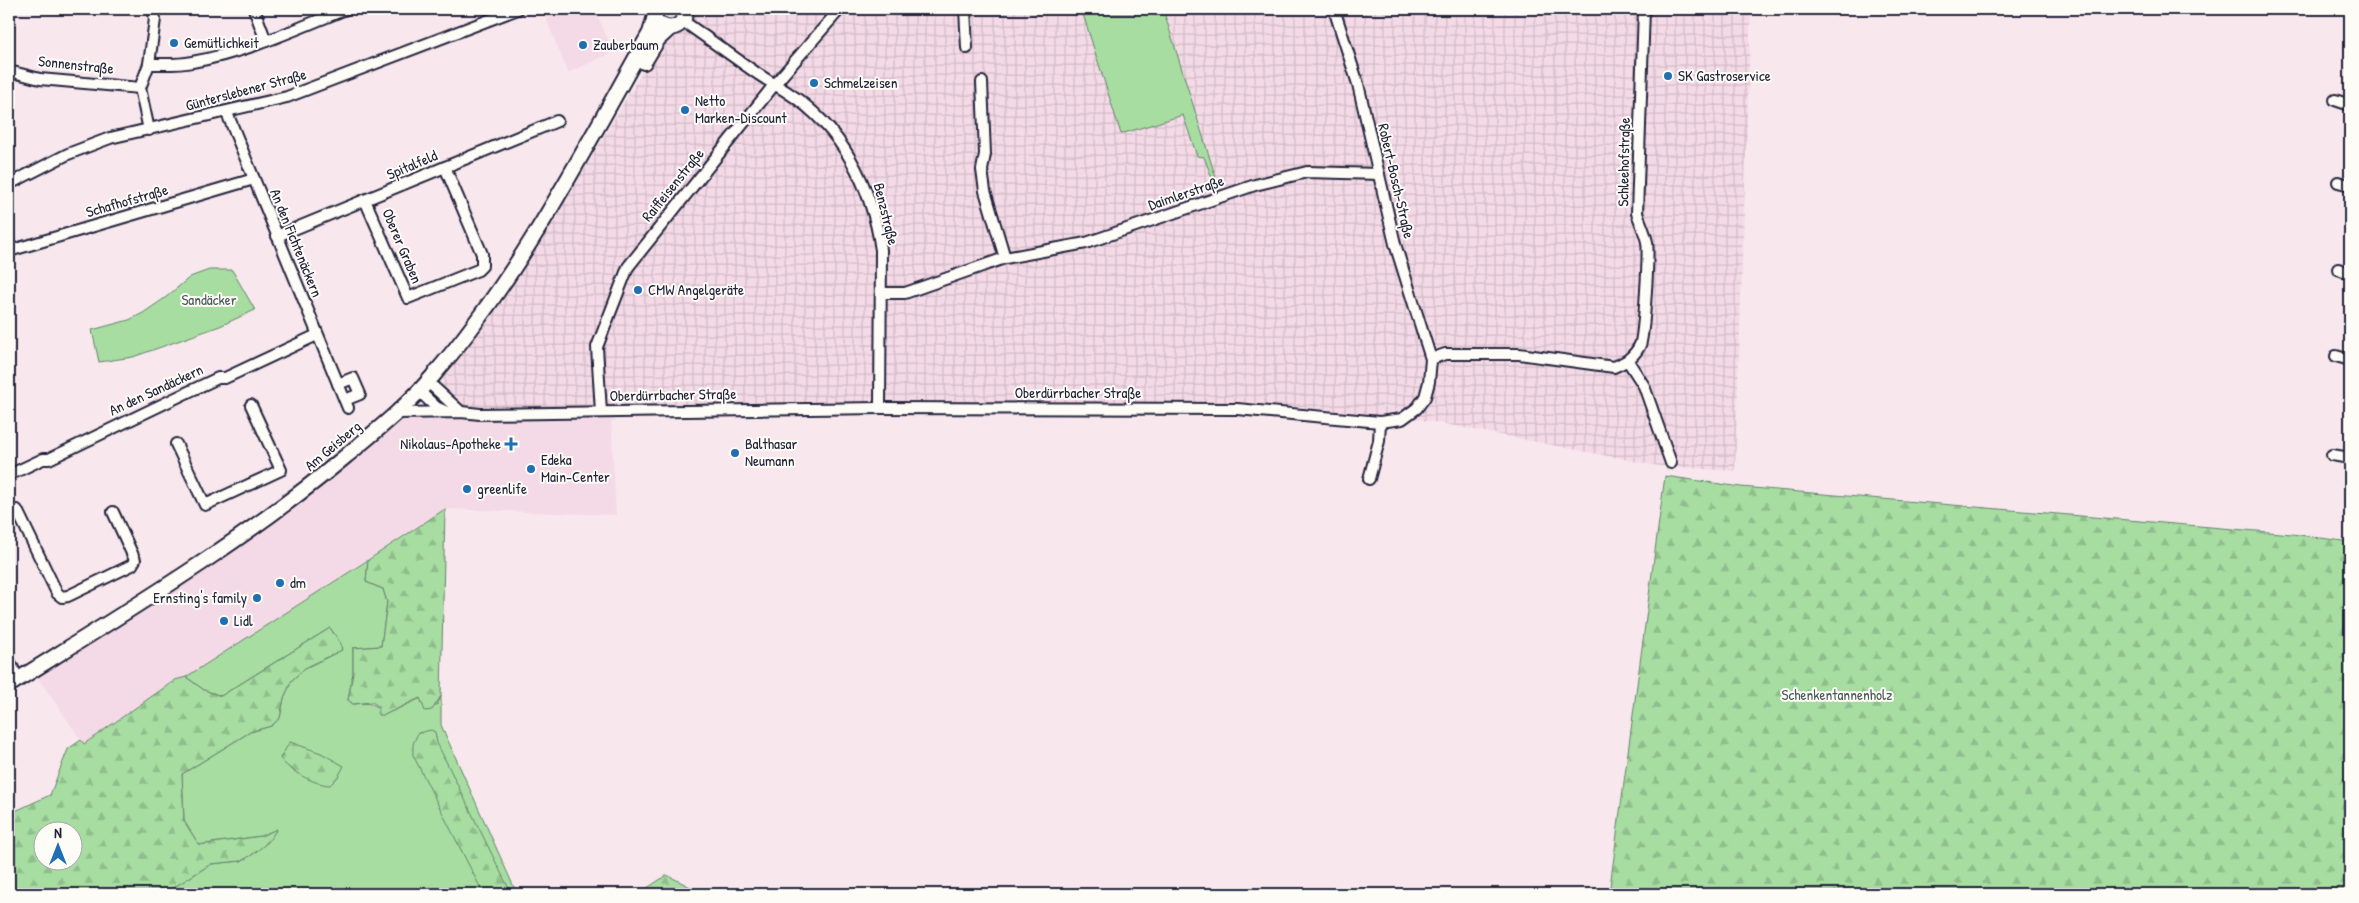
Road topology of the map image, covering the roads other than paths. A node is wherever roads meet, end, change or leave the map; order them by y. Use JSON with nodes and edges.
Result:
{"nodes":[{"id":1,"x":153,"y":9,"type":"edge"},
{"id":2,"x":254,"y":9,"type":"edge"},
{"id":3,"x":346,"y":9,"type":"edge"},
{"id":4,"x":518,"y":9,"type":"edge"},
{"id":5,"x":840,"y":9,"type":"edge"},
{"id":6,"x":965,"y":9,"type":"edge"},
{"id":7,"x":1334,"y":9,"type":"edge"},
{"id":8,"x":1644,"y":9,"type":"edge"},
{"id":9,"x":655,"y":13,"type":"edge"},
{"id":10,"x":684,"y":15,"type":"edge"},
{"id":11,"x":670,"y":28,"type":"junction"},
{"id":12,"x":266,"y":41,"type":"junction"},
{"id":13,"x":967,"y":48,"type":"dead end"},
{"id":14,"x":149,"y":64,"type":"junction"},
{"id":15,"x":9,"y":71,"type":"edge"},
{"id":16,"x":982,"y":82,"type":"dead end"},
{"id":17,"x":774,"y":84,"type":"junction"},
{"id":18,"x":140,"y":88,"type":"junction"},
{"id":19,"x":2335,"y":100,"type":"dead end"},
{"id":20,"x":2350,"y":105,"type":"edge"},
{"id":21,"x":227,"y":113,"type":"junction"},
{"id":22,"x":557,"y":121,"type":"dead end"},
{"id":23,"x":149,"y":130,"type":"junction"},
{"id":24,"x":591,"y":142,"type":"junction"},
{"id":25,"x":445,"y":167,"type":"junction"},
{"id":26,"x":1379,"y":174,"type":"junction"},
{"id":27,"x":254,"y":179,"type":"junction"},
{"id":28,"x":2338,"y":182,"type":"dead end"},
{"id":29,"x":9,"y":184,"type":"edge"},
{"id":30,"x":2350,"y":186,"type":"edge"},
{"id":31,"x":365,"y":200,"type":"junction"},
{"id":32,"x":278,"y":236,"type":"junction"},
{"id":33,"x":9,"y":251,"type":"edge"},
{"id":34,"x":1004,"y":258,"type":"junction"},
{"id":35,"x":2338,"y":269,"type":"dead end"},
{"id":36,"x":2350,"y":273,"type":"edge"},
{"id":37,"x":881,"y":293,"type":"junction"},
{"id":38,"x":317,"y":334,"type":"junction"},
{"id":39,"x":2336,"y":356,"type":"dead end"},
{"id":40,"x":1431,"y":359,"type":"junction"},
{"id":41,"x":2350,"y":360,"type":"edge"},
{"id":42,"x":1628,"y":362,"type":"junction"},
{"id":43,"x":338,"y":384,"type":"junction"},
{"id":44,"x":423,"y":387,"type":"junction"},
{"id":45,"x":251,"y":405,"type":"dead end"},
{"id":46,"x":880,"y":408,"type":"junction"},
{"id":47,"x":448,"y":412,"type":"junction"},
{"id":48,"x":461,"y":412,"type":"junction"},
{"id":49,"x":601,"y":412,"type":"junction"},
{"id":50,"x":397,"y":413,"type":"junction"},
{"id":51,"x":1380,"y":422,"type":"junction"},
{"id":52,"x":176,"y":444,"type":"dead end"},
{"id":53,"x":2332,"y":456,"type":"dead end"},
{"id":54,"x":2350,"y":458,"type":"edge"},
{"id":55,"x":1671,"y":463,"type":"dead end"},
{"id":56,"x":9,"y":475,"type":"edge"},
{"id":57,"x":1369,"y":479,"type":"dead end"},
{"id":58,"x":18,"y":510,"type":"dead end"},
{"id":59,"x":113,"y":512,"type":"dead end"},
{"id":60,"x":9,"y":660,"type":"edge"},
{"id":61,"x":13,"y":682,"type":"edge"}],
"edges":[{"from":1,"to":14,"type":"street"},
{"from":2,"to":12,"type":"street"},
{"from":3,"to":12,"type":"street"},
{"from":4,"to":21,"type":"street","name":"Günterslebener Straße"},
{"from":5,"to":17,"type":"street","name":"Raiffeisenstraße"},
{"from":6,"to":13,"type":"street"},
{"from":7,"to":26,"type":"street","name":"Robert-Bosch-Straße"},
{"from":8,"to":42,"type":"street","name":"Schleehofstraße"},
{"from":9,"to":11,"type":"street"},
{"from":9,"to":24,"type":"street","name":"Am Geisberg"},
{"from":10,"to":11,"type":"street","name":"Am Geisberg"},
{"from":10,"to":17,"type":"street","name":"Benzstraße"},
{"from":11,"to":24,"type":"street","name":"Am Geisberg"},
{"from":12,"to":14,"type":"street"},
{"from":14,"to":18,"type":"street"},
{"from":15,"to":18,"type":"street","name":"Sonnenstraße"},
{"from":16,"to":34,"type":"street"},
{"from":17,"to":37,"type":"street","name":"Benzstraße"},
{"from":17,"to":49,"type":"street","name":"Raiffeisenstraße"},
{"from":18,"to":23,"type":"street"},
{"from":19,"to":20,"type":"street"},
{"from":21,"to":23,"type":"street","name":"Günterslebener Straße"},
{"from":21,"to":27,"type":"street","name":"An den Fichtenäckern"},
{"from":22,"to":25,"type":"street","name":"Spitalfeld"},
{"from":23,"to":29,"type":"street","name":"Günterslebener Straße"},
{"from":24,"to":44,"type":"street","name":"Am Geisberg"},
{"from":25,"to":31,"type":"street","name":"Spitalfeld"},
{"from":25,"to":31,"type":"street","name":"Oberer Graben"},
{"from":26,"to":34,"type":"street","name":"Daimlerstraße"},
{"from":26,"to":40,"type":"street","name":"Robert-Bosch-Straße"},
{"from":27,"to":32,"type":"street","name":"An den Fichtenäckern"},
{"from":27,"to":33,"type":"street","name":"Schafhofstraße"},
{"from":28,"to":30,"type":"street"},
{"from":31,"to":32,"type":"street","name":"Spitalfeld"},
{"from":32,"to":38,"type":"street","name":"An den Fichtenäckern"},
{"from":34,"to":37,"type":"street","name":"Daimlerstraße"},
{"from":35,"to":36,"type":"street"},
{"from":37,"to":46,"type":"street","name":"Benzstraße"},
{"from":38,"to":43,"type":"street","name":"An den Fichtenäckern"},
{"from":38,"to":56,"type":"street","name":"An den Sandäckern"},
{"from":39,"to":41,"type":"street"},
{"from":40,"to":42,"type":"street"},
{"from":40,"to":51,"type":"street","name":"Oberdürrbacher Straße"},
{"from":42,"to":55,"type":"street"},
{"from":43,"to":43,"type":"street","name":"An den Fichtenäckern"},
{"from":44,"to":47,"type":"street"},
{"from":44,"to":48,"type":"street"},
{"from":44,"to":50,"type":"street","name":"Am Geisberg"},
{"from":45,"to":52,"type":"street"},
{"from":46,"to":49,"type":"street","name":"Oberdürrbacher Straße"},
{"from":46,"to":51,"type":"street","name":"Oberdürrbacher Straße"},
{"from":47,"to":48,"type":"street","name":"Oberdürrbacher Straße"},
{"from":47,"to":50,"type":"street","name":"Oberdürrbacher Straße"},
{"from":48,"to":49,"type":"street","name":"Oberdürrbacher Straße"},
{"from":50,"to":61,"type":"street","name":"Am Geisberg"},
{"from":51,"to":57,"type":"street"},
{"from":53,"to":54,"type":"street"},
{"from":58,"to":59,"type":"street"},
{"from":60,"to":61,"type":"street"}]}
